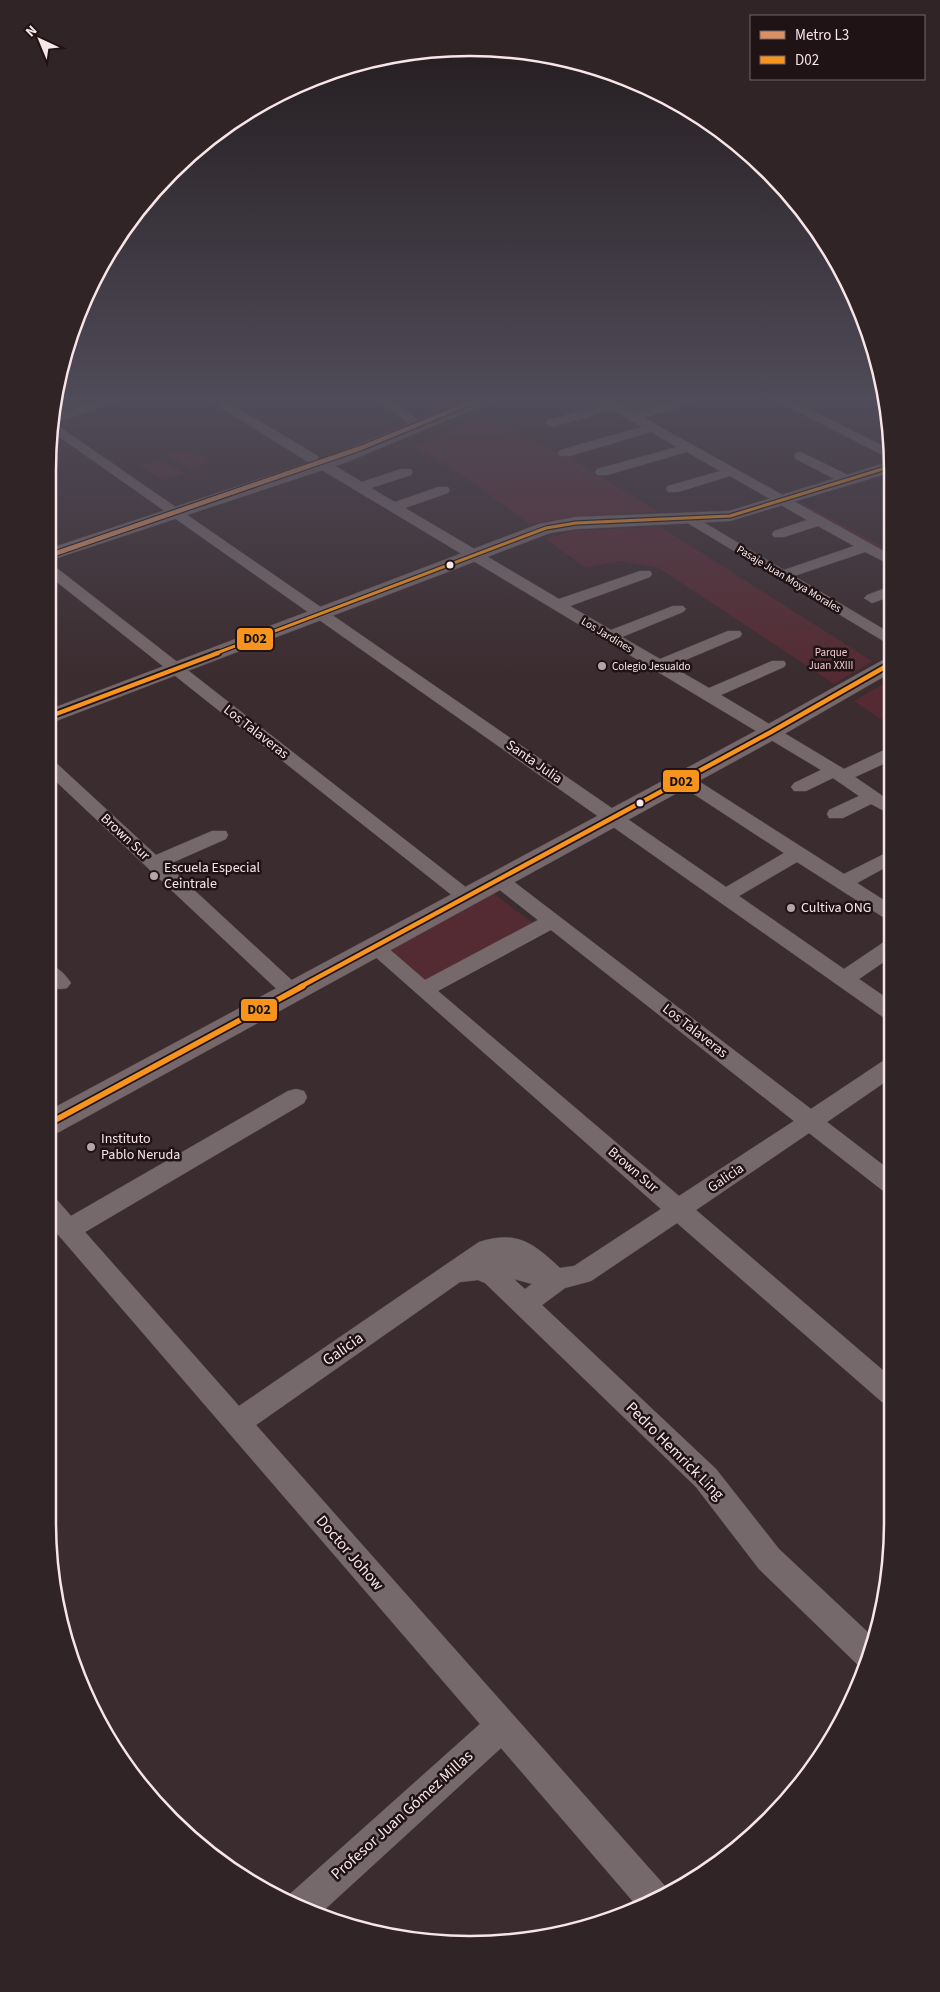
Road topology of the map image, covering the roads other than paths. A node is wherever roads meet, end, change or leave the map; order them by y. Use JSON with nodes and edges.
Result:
{"nodes":[{"id":1,"x":146,"y":491,"type":"edge"},
{"id":2,"x":231,"y":491,"type":"edge"},
{"id":3,"x":367,"y":491,"type":"edge"},
{"id":4,"x":440,"y":491,"type":"edge"},
{"id":5,"x":765,"y":491,"type":"edge"},
{"id":6,"x":811,"y":491,"type":"edge"},
{"id":7,"x":782,"y":500,"type":"junction"},
{"id":8,"x":393,"y":506,"type":"junction"},
{"id":9,"x":173,"y":510,"type":"junction"},
{"id":10,"x":688,"y":519,"type":"junction"},
{"id":11,"x":819,"y":521,"type":"junction"},
{"id":12,"x":779,"y":534,"type":"dead end"},
{"id":13,"x":56,"y":546,"type":"edge"},
{"id":14,"x":866,"y":547,"type":"junction"},
{"id":15,"x":56,"y":553,"type":"edge"},
{"id":16,"x":472,"y":554,"type":"junction"},
{"id":17,"x":884,"y":557,"type":"edge"},
{"id":18,"x":56,"y":574,"type":"edge"},
{"id":19,"x":645,"y":574,"type":"dead end"},
{"id":20,"x":783,"y":575,"type":"junction"},
{"id":21,"x":884,"y":594,"type":"edge"},
{"id":22,"x":872,"y":598,"type":"dead end"},
{"id":23,"x":557,"y":605,"type":"junction"},
{"id":24,"x":678,"y":609,"type":"dead end"},
{"id":25,"x":319,"y":613,"type":"junction"},
{"id":26,"x":734,"y":634,"type":"dead end"},
{"id":27,"x":610,"y":636,"type":"junction"},
{"id":28,"x":884,"y":636,"type":"edge"},
{"id":29,"x":778,"y":664,"type":"dead end"},
{"id":30,"x":659,"y":665,"type":"junction"},
{"id":31,"x":884,"y":667,"type":"edge"},
{"id":32,"x":176,"y":668,"type":"junction"},
{"id":33,"x":708,"y":695,"type":"junction"},
{"id":34,"x":56,"y":714,"type":"edge"},
{"id":35,"x":771,"y":732,"type":"junction"},
{"id":36,"x":884,"y":753,"type":"edge"},
{"id":37,"x":56,"y":772,"type":"edge"},
{"id":38,"x":838,"y":774,"type":"junction"},
{"id":39,"x":683,"y":779,"type":"junction"},
{"id":40,"x":800,"y":786,"type":"dead end"},
{"id":41,"x":872,"y":797,"type":"junction"},
{"id":42,"x":884,"y":805,"type":"edge"},
{"id":43,"x":836,"y":814,"type":"dead end"},
{"id":44,"x":612,"y":817,"type":"junction"},
{"id":45,"x":219,"y":834,"type":"dead end"},
{"id":46,"x":798,"y":853,"type":"junction"},
{"id":47,"x":884,"y":860,"type":"edge"},
{"id":48,"x":154,"y":863,"type":"junction"},
{"id":49,"x":498,"y":878,"type":"junction"},
{"id":50,"x":843,"y":883,"type":"junction"},
{"id":51,"x":465,"y":896,"type":"junction"},
{"id":52,"x":725,"y":896,"type":"junction"},
{"id":53,"x":884,"y":909,"type":"edge"},
{"id":54,"x":553,"y":922,"type":"junction"},
{"id":55,"x":372,"y":946,"type":"junction"},
{"id":56,"x":884,"y":952,"type":"edge"},
{"id":57,"x":845,"y":979,"type":"junction"},
{"id":58,"x":424,"y":988,"type":"junction"},
{"id":59,"x":291,"y":991,"type":"junction"},
{"id":60,"x":884,"y":1007,"type":"edge"},
{"id":61,"x":884,"y":1072,"type":"edge"},
{"id":62,"x":296,"y":1096,"type":"dead end"},
{"id":63,"x":56,"y":1120,"type":"edge"},
{"id":64,"x":810,"y":1121,"type":"junction"},
{"id":65,"x":884,"y":1179,"type":"edge"},
{"id":66,"x":679,"y":1209,"type":"junction"},
{"id":67,"x":56,"y":1216,"type":"edge"},
{"id":68,"x":68,"y":1230,"type":"junction"},
{"id":69,"x":450,"y":1275,"type":"junction"},
{"id":70,"x":494,"y":1276,"type":"joint"},
{"id":71,"x":557,"y":1280,"type":"junction"},
{"id":72,"x":524,"y":1304,"type":"junction"},
{"id":73,"x":884,"y":1387,"type":"edge"},
{"id":74,"x":236,"y":1423,"type":"junction"},
{"id":75,"x":864,"y":1649,"type":"edge"},
{"id":76,"x":501,"y":1726,"type":"junction"},
{"id":77,"x":650,"y":1894,"type":"edge"},
{"id":78,"x":307,"y":1902,"type":"edge"}],
"edges":[{"from":1,"to":9,"type":"street","name":"Santa Julia"},
{"from":2,"to":9,"type":"main road"},
{"from":3,"to":8,"type":"street","name":"Los Jardines"},
{"from":4,"to":8,"type":"street"},
{"from":5,"to":7,"type":"street"},
{"from":6,"to":7,"type":"main road"},
{"from":7,"to":10,"type":"main road"},
{"from":7,"to":11,"type":"street"},
{"from":8,"to":16,"type":"street","name":"Los Jardines"},
{"from":9,"to":13,"type":"main road"},
{"from":9,"to":15,"type":"main road"},
{"from":9,"to":25,"type":"street","name":"Santa Julia"},
{"from":10,"to":16,"type":"main road"},
{"from":10,"to":20,"type":"street","name":"Pasaje Juan Moya Morales"},
{"from":11,"to":12,"type":"street"},
{"from":11,"to":14,"type":"street"},
{"from":14,"to":17,"type":"street"},
{"from":14,"to":20,"type":"street"},
{"from":16,"to":23,"type":"street","name":"Los Jardines"},
{"from":16,"to":25,"type":"main road"},
{"from":18,"to":32,"type":"street","name":"Los Talaveras"},
{"from":19,"to":23,"type":"street"},
{"from":20,"to":28,"type":"street","name":"Pasaje Juan Moya Morales"},
{"from":21,"to":22,"type":"street"},
{"from":23,"to":27,"type":"street","name":"Los Jardines"},
{"from":24,"to":27,"type":"street"},
{"from":25,"to":32,"type":"main road"},
{"from":25,"to":44,"type":"street","name":"Santa Julia"},
{"from":26,"to":30,"type":"street"},
{"from":27,"to":30,"type":"street","name":"Los Jardines"},
{"from":29,"to":33,"type":"street"},
{"from":30,"to":33,"type":"street","name":"Los Jardines"},
{"from":31,"to":35,"type":"main road"},
{"from":32,"to":34,"type":"main road"},
{"from":32,"to":51,"type":"street","name":"Los Talaveras"},
{"from":33,"to":35,"type":"street","name":"Los Jardines"},
{"from":35,"to":38,"type":"street","name":"Los Jardines"},
{"from":35,"to":39,"type":"main road"},
{"from":36,"to":38,"type":"street"},
{"from":37,"to":48,"type":"street","name":"Brown Sur"},
{"from":38,"to":40,"type":"street"},
{"from":38,"to":41,"type":"street","name":"Los Jardines"},
{"from":39,"to":44,"type":"main road"},
{"from":39,"to":46,"type":"street"},
{"from":41,"to":42,"type":"street","name":"Los Jardines"},
{"from":41,"to":43,"type":"street"},
{"from":44,"to":49,"type":"main road"},
{"from":44,"to":52,"type":"street","name":"Santa Julia"},
{"from":45,"to":48,"type":"street"},
{"from":46,"to":50,"type":"street"},
{"from":46,"to":52,"type":"street"},
{"from":47,"to":50,"type":"street"},
{"from":48,"to":59,"type":"street","name":"Brown Sur"},
{"from":49,"to":51,"type":"main road"},
{"from":49,"to":54,"type":"street","name":"Los Talaveras"},
{"from":50,"to":53,"type":"street"},
{"from":51,"to":55,"type":"main road"},
{"from":52,"to":57,"type":"street","name":"Santa Julia"},
{"from":54,"to":58,"type":"street"},
{"from":54,"to":64,"type":"street","name":"Los Talaveras"},
{"from":55,"to":58,"type":"street","name":"Brown Sur"},
{"from":55,"to":59,"type":"main road"},
{"from":56,"to":57,"type":"street"},
{"from":57,"to":60,"type":"street","name":"Santa Julia"},
{"from":58,"to":66,"type":"street","name":"Brown Sur"},
{"from":59,"to":63,"type":"main road"},
{"from":61,"to":64,"type":"street","name":"Galicia"},
{"from":62,"to":68,"type":"street"},
{"from":64,"to":65,"type":"street","name":"Los Talaveras"},
{"from":64,"to":66,"type":"street","name":"Galicia"},
{"from":66,"to":71,"type":"street","name":"Galicia"},
{"from":66,"to":73,"type":"street","name":"Brown Sur"},
{"from":67,"to":68,"type":"street","name":"Doctor Johow"},
{"from":68,"to":74,"type":"street","name":"Doctor Johow"},
{"from":69,"to":70,"type":"street","name":"Galicia"},
{"from":69,"to":71,"type":"street","name":"Galicia"},
{"from":69,"to":74,"type":"street","name":"Galicia"},
{"from":70,"to":72,"type":"street","name":"Pedro Hemrick Ling"},
{"from":71,"to":72,"type":"street","name":"Galicia"},
{"from":72,"to":75,"type":"street","name":"Pedro Hemrick Ling"},
{"from":74,"to":76,"type":"street","name":"Doctor Johow"},
{"from":76,"to":77,"type":"street","name":"Doctor Johow"},
{"from":76,"to":78,"type":"street","name":"Profesor Juan Gómez Millas"}]}
